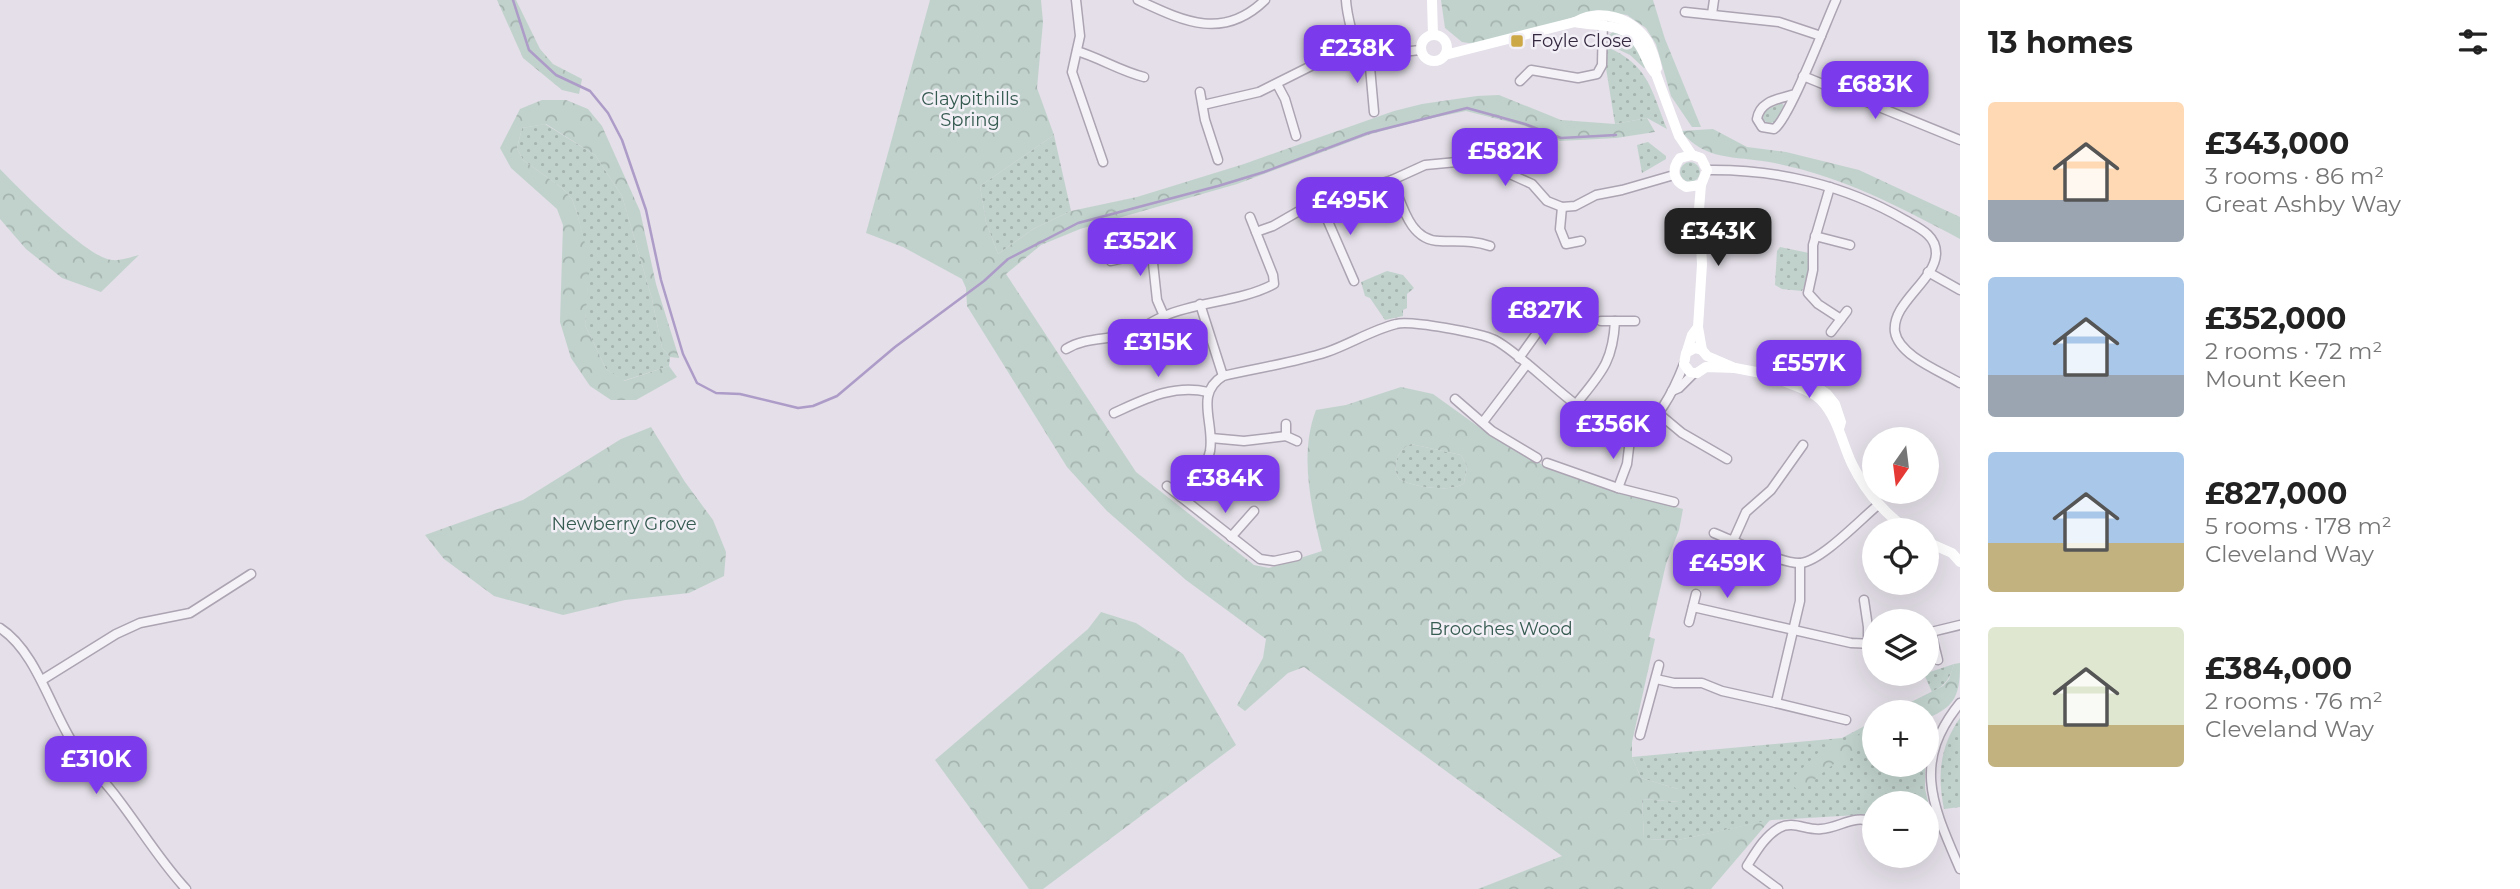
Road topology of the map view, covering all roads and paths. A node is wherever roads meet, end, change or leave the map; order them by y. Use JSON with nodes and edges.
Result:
{"nodes":[{"id":1,"x":1076,"y":0,"type":"edge"},
{"id":2,"x":1138,"y":0,"type":"edge"},
{"id":3,"x":1265,"y":0,"type":"edge"},
{"id":4,"x":1346,"y":0,"type":"edge"},
{"id":5,"x":1432,"y":0,"type":"edge"},
{"id":6,"x":1714,"y":0,"type":"edge"},
{"id":7,"x":1836,"y":0,"type":"edge"},
{"id":8,"x":1685,"y":12,"type":"dead end"},
{"id":9,"x":1712,"y":14,"type":"junction"},
{"id":10,"x":1603,"y":19,"type":"junction"},
{"id":11,"x":1433,"y":35,"type":"junction"},
{"id":12,"x":1821,"y":36,"type":"junction"},
{"id":13,"x":1420,"y":50,"type":"junction"},
{"id":14,"x":1077,"y":51,"type":"junction"},
{"id":15,"x":1446,"y":51,"type":"junction"},
{"id":16,"x":1369,"y":56,"type":"junction"},
{"id":17,"x":1356,"y":57,"type":"junction"},
{"id":18,"x":1803,"y":76,"type":"junction"},
{"id":19,"x":1144,"y":77,"type":"dead end"},
{"id":20,"x":1520,"y":81,"type":"dead end"},
{"id":21,"x":1277,"y":84,"type":"junction"},
{"id":22,"x":1200,"y":92,"type":"dead end"},
{"id":23,"x":1795,"y":94,"type":"junction"},
{"id":24,"x":1203,"y":105,"type":"junction"},
{"id":25,"x":1374,"y":112,"type":"dead end"},
{"id":26,"x":1296,"y":136,"type":"dead end"},
{"id":27,"x":1679,"y":136,"type":"junction"},
{"id":28,"x":1959,"y":138,"type":"edge"},
{"id":29,"x":1692,"y":155,"type":"junction"},
{"id":30,"x":1218,"y":160,"type":"dead end"},
{"id":31,"x":1103,"y":162,"type":"dead end"},
{"id":32,"x":1676,"y":163,"type":"junction"},
{"id":33,"x":1707,"y":170,"type":"junction"},
{"id":34,"x":1674,"y":175,"type":"junction"},
{"id":35,"x":1392,"y":180,"type":"junction"},
{"id":36,"x":1701,"y":185,"type":"junction"},
{"id":37,"x":1686,"y":187,"type":"junction"},
{"id":38,"x":1830,"y":187,"type":"junction"},
{"id":39,"x":1320,"y":203,"type":"junction"},
{"id":40,"x":1562,"y":207,"type":"junction"},
{"id":41,"x":1699,"y":209,"type":"junction"},
{"id":42,"x":1250,"y":217,"type":"dead end"},
{"id":43,"x":1256,"y":232,"type":"junction"},
{"id":44,"x":1815,"y":236,"type":"junction"},
{"id":45,"x":1581,"y":241,"type":"dead end"},
{"id":46,"x":1850,"y":245,"type":"dead end"},
{"id":47,"x":1490,"y":246,"type":"dead end"},
{"id":48,"x":1164,"y":250,"type":"dead end"},
{"id":49,"x":1152,"y":254,"type":"junction"},
{"id":50,"x":1111,"y":261,"type":"dead end"},
{"id":51,"x":1928,"y":272,"type":"junction"},
{"id":52,"x":1354,"y":281,"type":"dead end"},
{"id":53,"x":1960,"y":290,"type":"edge"},
{"id":54,"x":1200,"y":304,"type":"junction"},
{"id":55,"x":1847,"y":311,"type":"dead end"},
{"id":56,"x":1563,"y":312,"type":"dead end"},
{"id":57,"x":1537,"y":313,"type":"dead end"},
{"id":58,"x":1164,"y":316,"type":"junction"},
{"id":59,"x":1841,"y":319,"type":"junction"},
{"id":60,"x":1547,"y":320,"type":"junction"},
{"id":61,"x":1601,"y":321,"type":"dead end"},
{"id":62,"x":1615,"y":321,"type":"junction"},
{"id":63,"x":1635,"y":321,"type":"dead end"},
{"id":64,"x":1698,"y":327,"type":"junction"},
{"id":65,"x":1831,"y":332,"type":"dead end"},
{"id":66,"x":1066,"y":349,"type":"dead end"},
{"id":67,"x":1687,"y":351,"type":"junction"},
{"id":68,"x":1519,"y":358,"type":"junction"},
{"id":69,"x":1705,"y":358,"type":"junction"},
{"id":70,"x":1527,"y":364,"type":"junction"},
{"id":71,"x":1684,"y":364,"type":"junction"},
{"id":72,"x":1694,"y":373,"type":"junction"},
{"id":73,"x":1223,"y":376,"type":"junction"},
{"id":74,"x":1960,"y":383,"type":"edge"},
{"id":75,"x":1672,"y":391,"type":"junction"},
{"id":76,"x":1208,"y":392,"type":"junction"},
{"id":77,"x":1455,"y":399,"type":"dead end"},
{"id":78,"x":1577,"y":404,"type":"junction"},
{"id":79,"x":1114,"y":413,"type":"dead end"},
{"id":80,"x":1658,"y":413,"type":"junction"},
{"id":81,"x":1483,"y":422,"type":"junction"},
{"id":82,"x":1286,"y":424,"type":"dead end"},
{"id":83,"x":1631,"y":431,"type":"junction"},
{"id":84,"x":1286,"y":436,"type":"junction"},
{"id":85,"x":1211,"y":438,"type":"junction"},
{"id":86,"x":1297,"y":442,"type":"dead end"},
{"id":87,"x":1803,"y":445,"type":"dead end"},
{"id":88,"x":1537,"y":458,"type":"dead end"},
{"id":89,"x":1727,"y":460,"type":"dead end"},
{"id":90,"x":1547,"y":463,"type":"dead end"},
{"id":91,"x":1167,"y":486,"type":"dead end"},
{"id":92,"x":1618,"y":488,"type":"junction"},
{"id":93,"x":1181,"y":498,"type":"junction"},
{"id":94,"x":1674,"y":502,"type":"dead end"},
{"id":95,"x":1878,"y":505,"type":"junction"},
{"id":96,"x":1254,"y":512,"type":"dead end"},
{"id":97,"x":1894,"y":518,"type":"edge"},
{"id":98,"x":1714,"y":533,"type":"dead end"},
{"id":99,"x":1231,"y":537,"type":"junction"},
{"id":100,"x":1733,"y":541,"type":"junction"},
{"id":101,"x":1939,"y":548,"type":"edge"},
{"id":102,"x":1297,"y":556,"type":"dead end"},
{"id":103,"x":1957,"y":556,"type":"edge"},
{"id":104,"x":1800,"y":563,"type":"junction"},
{"id":105,"x":251,"y":574,"type":"dead end"},
{"id":106,"x":1696,"y":594,"type":"dead end"},
{"id":107,"x":1864,"y":600,"type":"dead end"},
{"id":108,"x":1693,"y":607,"type":"junction"},
{"id":109,"x":1865,"y":609,"type":"edge"},
{"id":110,"x":1689,"y":622,"type":"dead end"},
{"id":111,"x":1960,"y":625,"type":"edge"},
{"id":112,"x":0,"y":628,"type":"edge"},
{"id":113,"x":1793,"y":630,"type":"junction"},
{"id":114,"x":1939,"y":630,"type":"edge"},
{"id":115,"x":1862,"y":644,"type":"edge"},
{"id":116,"x":1659,"y":665,"type":"dead end"},
{"id":117,"x":1656,"y":679,"type":"junction"},
{"id":118,"x":42,"y":680,"type":"junction"},
{"id":119,"x":1776,"y":703,"type":"junction"},
{"id":120,"x":1960,"y":703,"type":"edge"},
{"id":121,"x":1846,"y":720,"type":"dead end"},
{"id":122,"x":1640,"y":735,"type":"dead end"},
{"id":123,"x":1932,"y":791,"type":"edge"},
{"id":124,"x":1939,"y":818,"type":"edge"},
{"id":125,"x":1862,"y":819,"type":"edge"},
{"id":126,"x":1957,"y":855,"type":"edge"},
{"id":127,"x":1960,"y":869,"type":"edge"},
{"id":128,"x":186,"y":889,"type":"edge"},
{"id":129,"x":1777,"y":889,"type":"edge"}],
"edges":[{"from":1,"to":14,"type":"street"},
{"from":2,"to":3,"type":"street"},
{"from":4,"to":17,"type":"street"},
{"from":5,"to":11,"type":"street"},
{"from":6,"to":9,"type":"street"},
{"from":7,"to":12,"type":"street"},
{"from":8,"to":9,"type":"street"},
{"from":9,"to":12,"type":"street"},
{"from":10,"to":15,"type":"street"},
{"from":10,"to":20,"type":"street"},
{"from":10,"to":27,"type":"street"},
{"from":11,"to":13,"type":"street"},
{"from":11,"to":15,"type":"street"},
{"from":12,"to":18,"type":"street"},
{"from":13,"to":15,"type":"street"},
{"from":13,"to":16,"type":"street"},
{"from":14,"to":19,"type":"street"},
{"from":14,"to":31,"type":"street"},
{"from":16,"to":17,"type":"street"},
{"from":16,"to":25,"type":"street"},
{"from":17,"to":21,"type":"street"},
{"from":18,"to":23,"type":"street"},
{"from":18,"to":28,"type":"street"},
{"from":21,"to":24,"type":"street"},
{"from":21,"to":26,"type":"street"},
{"from":22,"to":24,"type":"street"},
{"from":23,"to":23,"type":"street"},
{"from":24,"to":30,"type":"street"},
{"from":27,"to":29,"type":"street"},
{"from":27,"to":32,"type":"street"},
{"from":29,"to":32,"type":"street"},
{"from":29,"to":33,"type":"street"},
{"from":32,"to":34,"type":"street"},
{"from":33,"to":36,"type":"street"},
{"from":33,"to":38,"type":"street"},
{"from":34,"to":37,"type":"street"},
{"from":34,"to":40,"type":"street"},
{"from":35,"to":39,"type":"street"},
{"from":35,"to":40,"type":"street"},
{"from":35,"to":47,"type":"street"},
{"from":36,"to":37,"type":"street"},
{"from":36,"to":41,"type":"street"},
{"from":37,"to":41,"type":"street"},
{"from":38,"to":44,"type":"street"},
{"from":38,"to":51,"type":"street"},
{"from":39,"to":43,"type":"street"},
{"from":39,"to":52,"type":"street"},
{"from":40,"to":45,"type":"street"},
{"from":41,"to":64,"type":"street"},
{"from":42,"to":43,"type":"street"},
{"from":43,"to":54,"type":"street"},
{"from":44,"to":46,"type":"street"},
{"from":44,"to":59,"type":"street"},
{"from":48,"to":49,"type":"street"},
{"from":49,"to":50,"type":"street"},
{"from":49,"to":58,"type":"street"},
{"from":51,"to":53,"type":"street"},
{"from":51,"to":74,"type":"street"},
{"from":54,"to":58,"type":"street"},
{"from":54,"to":73,"type":"street"},
{"from":55,"to":59,"type":"street"},
{"from":56,"to":60,"type":"street"},
{"from":57,"to":60,"type":"street"},
{"from":58,"to":66,"type":"street"},
{"from":59,"to":65,"type":"street"},
{"from":60,"to":68,"type":"street"},
{"from":61,"to":62,"type":"street"},
{"from":62,"to":63,"type":"street"},
{"from":62,"to":78,"type":"street"},
{"from":64,"to":67,"type":"street"},
{"from":64,"to":69,"type":"street"},
{"from":67,"to":69,"type":"street"},
{"from":67,"to":71,"type":"street"},
{"from":68,"to":70,"type":"street"},
{"from":68,"to":73,"type":"street"},
{"from":69,"to":72,"type":"street"},
{"from":69,"to":95,"type":"street"},
{"from":70,"to":78,"type":"street"},
{"from":70,"to":81,"type":"street"},
{"from":71,"to":72,"type":"street"},
{"from":71,"to":75,"type":"street"},
{"from":72,"to":75,"type":"street"},
{"from":73,"to":76,"type":"street"},
{"from":75,"to":80,"type":"street"},
{"from":76,"to":79,"type":"street"},
{"from":76,"to":85,"type":"street"},
{"from":77,"to":81,"type":"street"},
{"from":78,"to":83,"type":"street"},
{"from":80,"to":83,"type":"street"},
{"from":80,"to":89,"type":"street"},
{"from":81,"to":88,"type":"street"},
{"from":82,"to":84,"type":"street"},
{"from":83,"to":92,"type":"street"},
{"from":84,"to":85,"type":"street"},
{"from":84,"to":86,"type":"street"},
{"from":85,"to":93,"type":"street"},
{"from":87,"to":100,"type":"street"},
{"from":90,"to":92,"type":"street"},
{"from":91,"to":93,"type":"street"},
{"from":92,"to":94,"type":"street"},
{"from":93,"to":99,"type":"street"},
{"from":95,"to":97,"type":"street"},
{"from":95,"to":104,"type":"street"},
{"from":96,"to":99,"type":"street"},
{"from":98,"to":100,"type":"street"},
{"from":99,"to":102,"type":"street"},
{"from":100,"to":104,"type":"street"},
{"from":101,"to":103,"type":"street"},
{"from":104,"to":113,"type":"street"},
{"from":105,"to":118,"type":"street"},
{"from":106,"to":108,"type":"street"},
{"from":107,"to":109,"type":"street"},
{"from":108,"to":110,"type":"street"},
{"from":108,"to":113,"type":"street"},
{"from":111,"to":114,"type":"street"},
{"from":112,"to":118,"type":"street"},
{"from":113,"to":115,"type":"street"},
{"from":113,"to":119,"type":"street"},
{"from":116,"to":117,"type":"street"},
{"from":117,"to":119,"type":"street"},
{"from":117,"to":122,"type":"street"},
{"from":118,"to":128,"type":"street"},
{"from":119,"to":121,"type":"street"},
{"from":120,"to":123,"type":"street"},
{"from":124,"to":126,"type":"street"},
{"from":125,"to":129,"type":"street"},
{"from":126,"to":127,"type":"street"}]}
